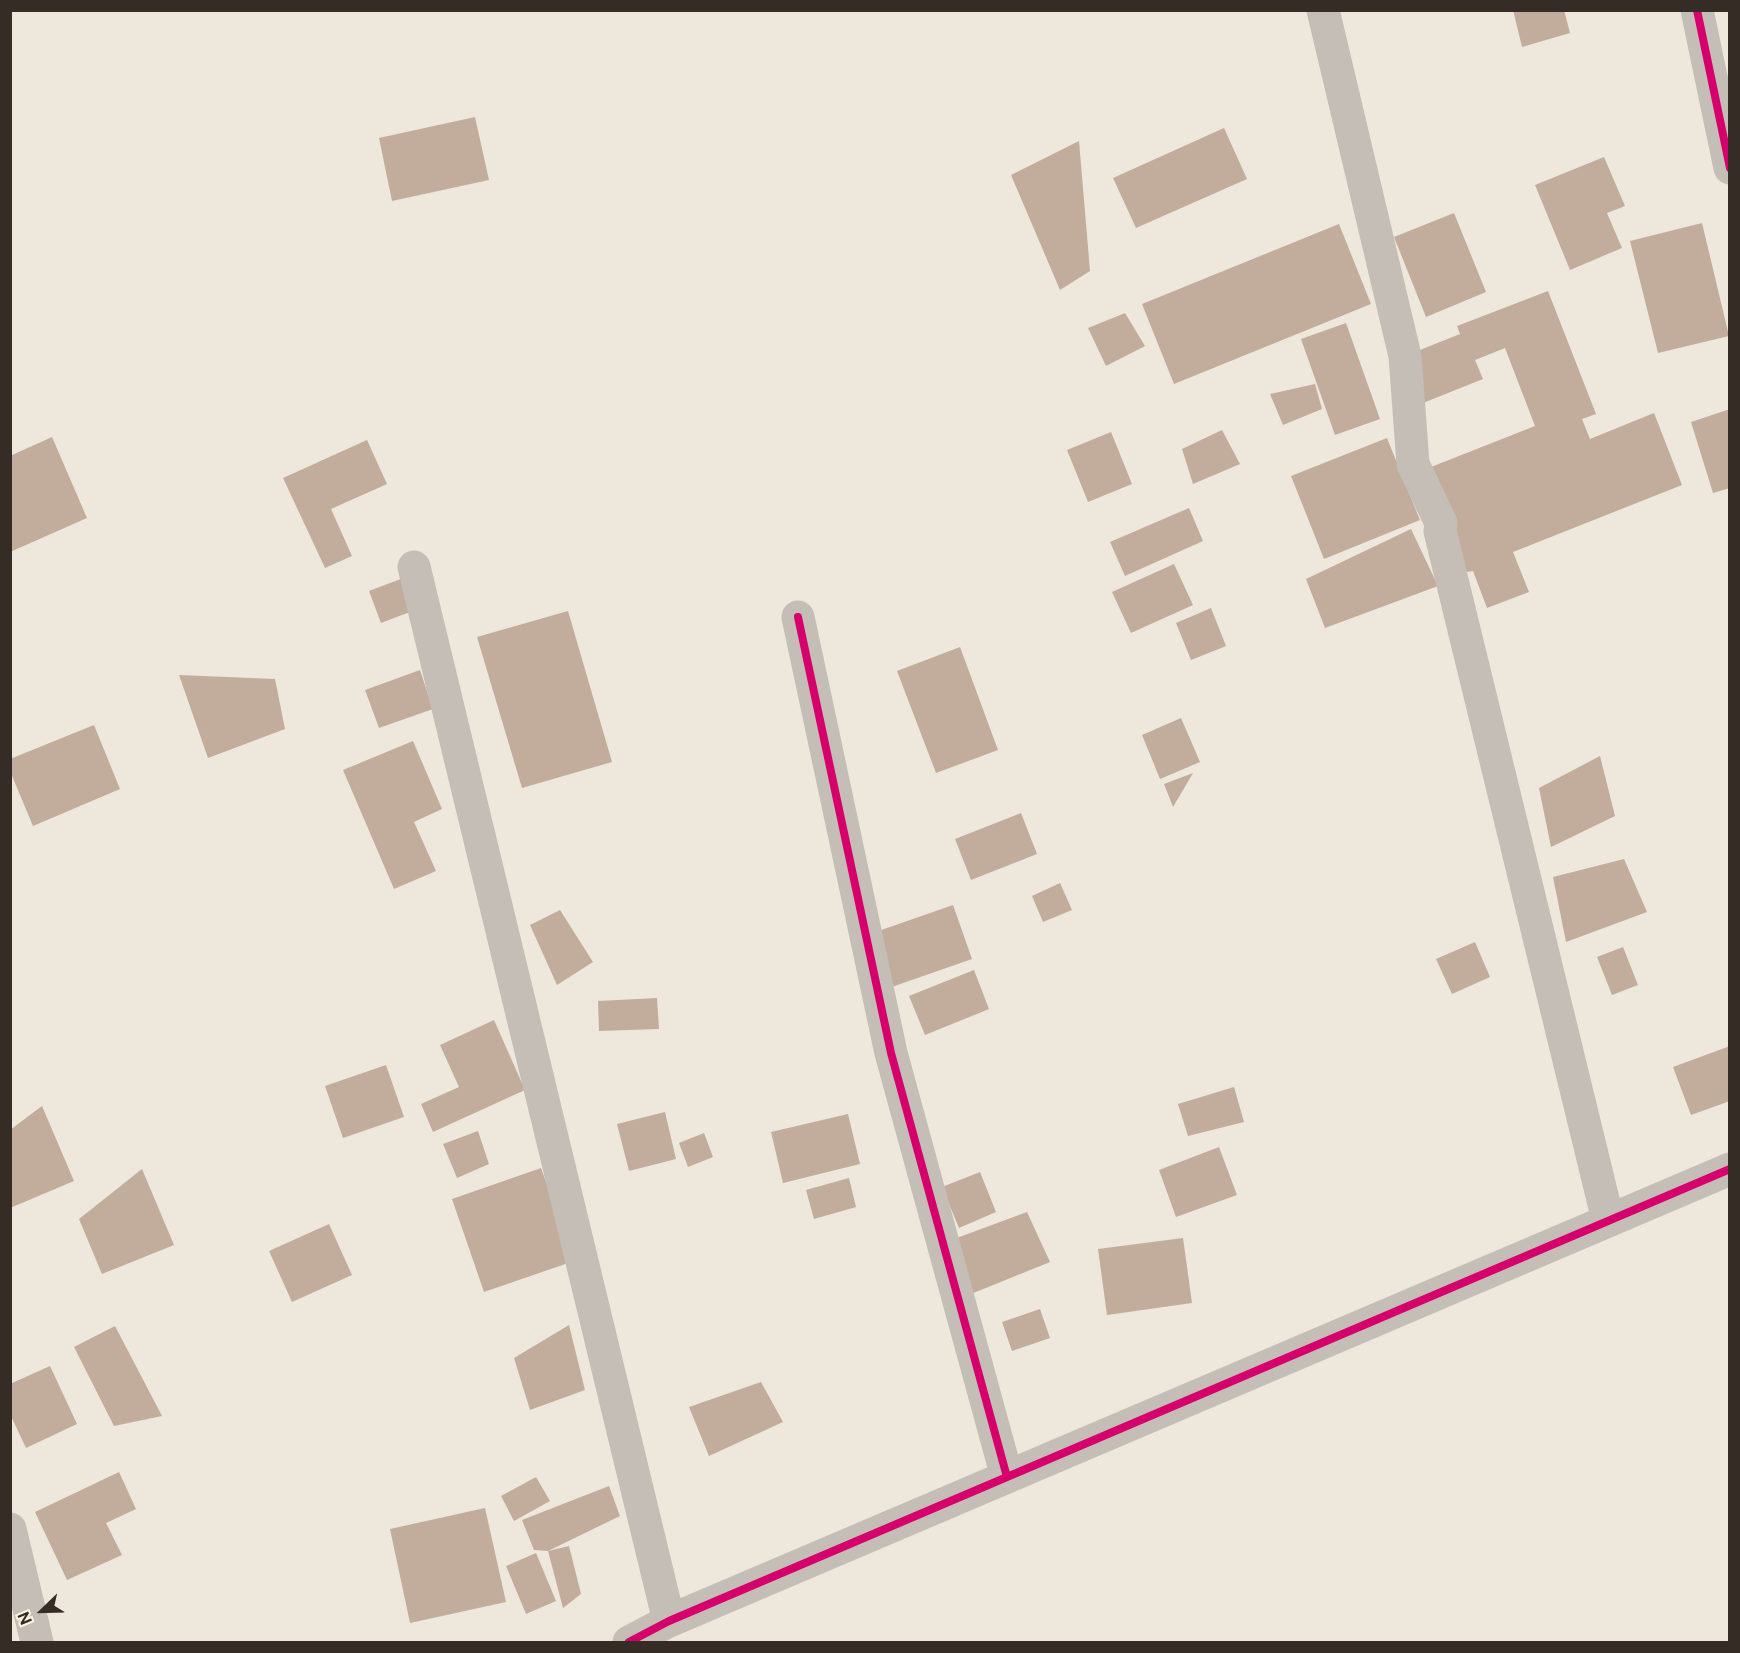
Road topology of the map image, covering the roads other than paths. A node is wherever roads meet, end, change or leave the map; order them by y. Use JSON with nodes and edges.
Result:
{"nodes":[{"id":1,"x":1323,"y":10,"type":"edge"},
{"id":2,"x":1697,"y":10,"type":"edge"},
{"id":3,"x":1730,"y":168,"type":"edge"},
{"id":4,"x":414,"y":567,"type":"dead end"},
{"id":5,"x":798,"y":617,"type":"dead end"},
{"id":6,"x":1730,"y":1169,"type":"edge"},
{"id":7,"x":1608,"y":1220,"type":"junction"},
{"id":8,"x":1007,"y":1477,"type":"junction"},
{"id":9,"x":10,"y":1529,"type":"edge"},
{"id":10,"x":669,"y":1621,"type":"junction"},
{"id":11,"x":36,"y":1642,"type":"edge"},
{"id":12,"x":629,"y":1642,"type":"edge"}],
"edges":[{"from":1,"to":7,"type":"street"},
{"from":2,"to":3,"type":"street"},
{"from":4,"to":10,"type":"street"},
{"from":5,"to":8,"type":"street"},
{"from":6,"to":7,"type":"street"},
{"from":7,"to":8,"type":"street"},
{"from":8,"to":10,"type":"street"},
{"from":9,"to":11,"type":"street"},
{"from":10,"to":12,"type":"street"}]}
